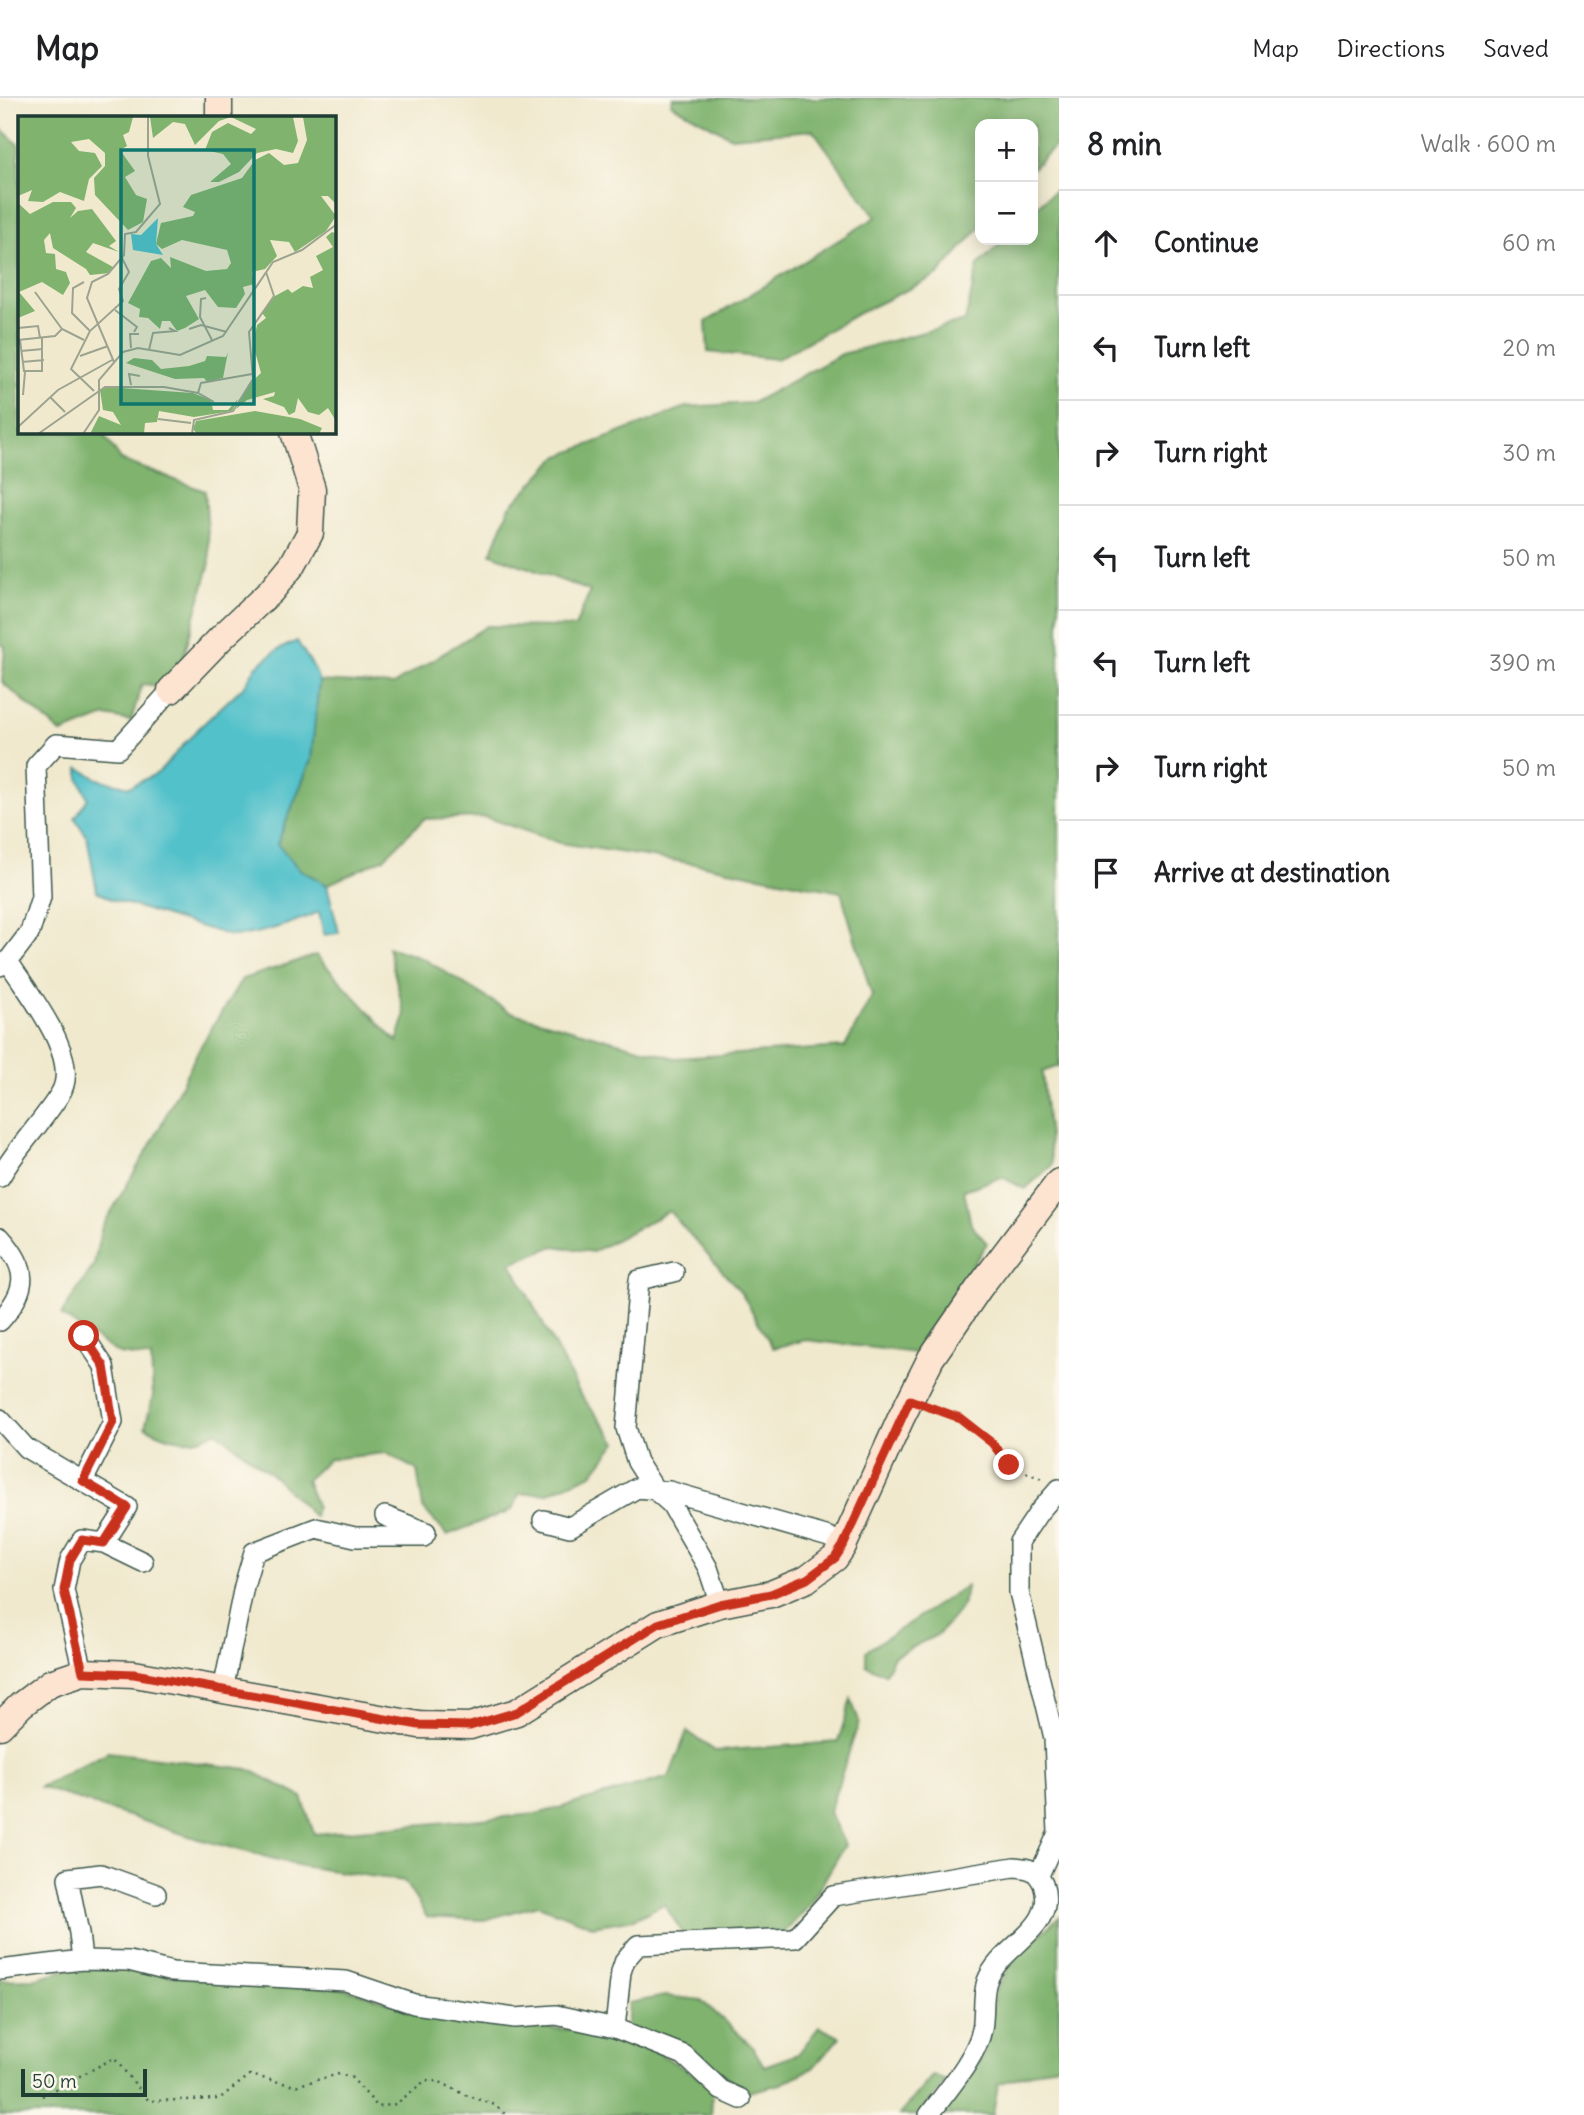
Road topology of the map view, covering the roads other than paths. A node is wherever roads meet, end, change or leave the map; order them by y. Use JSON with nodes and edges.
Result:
{"nodes":[{"id":1,"x":219,"y":98,"type":"edge"},
{"id":2,"x":219,"y":116,"type":"edge"},
{"id":3,"x":294,"y":434,"type":"edge"},
{"id":4,"x":172,"y":690,"type":"joint"},
{"id":5,"x":4,"y":964,"type":"edge"},
{"id":6,"x":0,"y":1177,"type":"edge"},
{"id":7,"x":1059,"y":1182,"type":"edge"},
{"id":8,"x":0,"y":1237,"type":"edge"},
{"id":9,"x":674,"y":1272,"type":"dead end"},
{"id":10,"x":0,"y":1321,"type":"edge"},
{"id":11,"x":84,"y":1336,"type":"dead end"},
{"id":12,"x":0,"y":1419,"type":"edge"},
{"id":13,"x":83,"y":1481,"type":"junction"},
{"id":14,"x":1053,"y":1485,"type":"edge"},
{"id":15,"x":655,"y":1490,"type":"junction"},
{"id":16,"x":385,"y":1516,"type":"dead end"},
{"id":17,"x":543,"y":1520,"type":"dead end"},
{"id":18,"x":104,"y":1543,"type":"junction"},
{"id":19,"x":843,"y":1546,"type":"junction"},
{"id":20,"x":143,"y":1562,"type":"dead end"},
{"id":21,"x":720,"y":1604,"type":"junction"},
{"id":22,"x":83,"y":1672,"type":"junction"},
{"id":23,"x":223,"y":1690,"type":"junction"},
{"id":24,"x":0,"y":1726,"type":"edge"},
{"id":25,"x":1039,"y":1875,"type":"junction"},
{"id":26,"x":156,"y":1894,"type":"dead end"},
{"id":27,"x":82,"y":1960,"type":"junction"},
{"id":28,"x":0,"y":1970,"type":"edge"},
{"id":29,"x":615,"y":2028,"type":"junction"},
{"id":30,"x":741,"y":2099,"type":"dead end"},
{"id":31,"x":929,"y":2115,"type":"edge"}],
"edges":[{"from":1,"to":2,"type":"street"},
{"from":3,"to":4,"type":"street"},
{"from":4,"to":5,"type":"street"},
{"from":5,"to":6,"type":"street"},
{"from":7,"to":19,"type":"street"},
{"from":8,"to":10,"type":"street"},
{"from":9,"to":15,"type":"street"},
{"from":11,"to":13,"type":"street"},
{"from":12,"to":13,"type":"street"},
{"from":13,"to":18,"type":"street"},
{"from":14,"to":25,"type":"street"},
{"from":15,"to":17,"type":"street"},
{"from":15,"to":19,"type":"street"},
{"from":15,"to":21,"type":"street"},
{"from":16,"to":23,"type":"street"},
{"from":18,"to":20,"type":"street"},
{"from":18,"to":22,"type":"street"},
{"from":19,"to":21,"type":"street"},
{"from":21,"to":23,"type":"street"},
{"from":22,"to":23,"type":"street"},
{"from":22,"to":24,"type":"street"},
{"from":25,"to":29,"type":"street"},
{"from":25,"to":31,"type":"street"},
{"from":26,"to":27,"type":"street"},
{"from":27,"to":28,"type":"street"},
{"from":27,"to":29,"type":"street"},
{"from":29,"to":30,"type":"street"}]}
